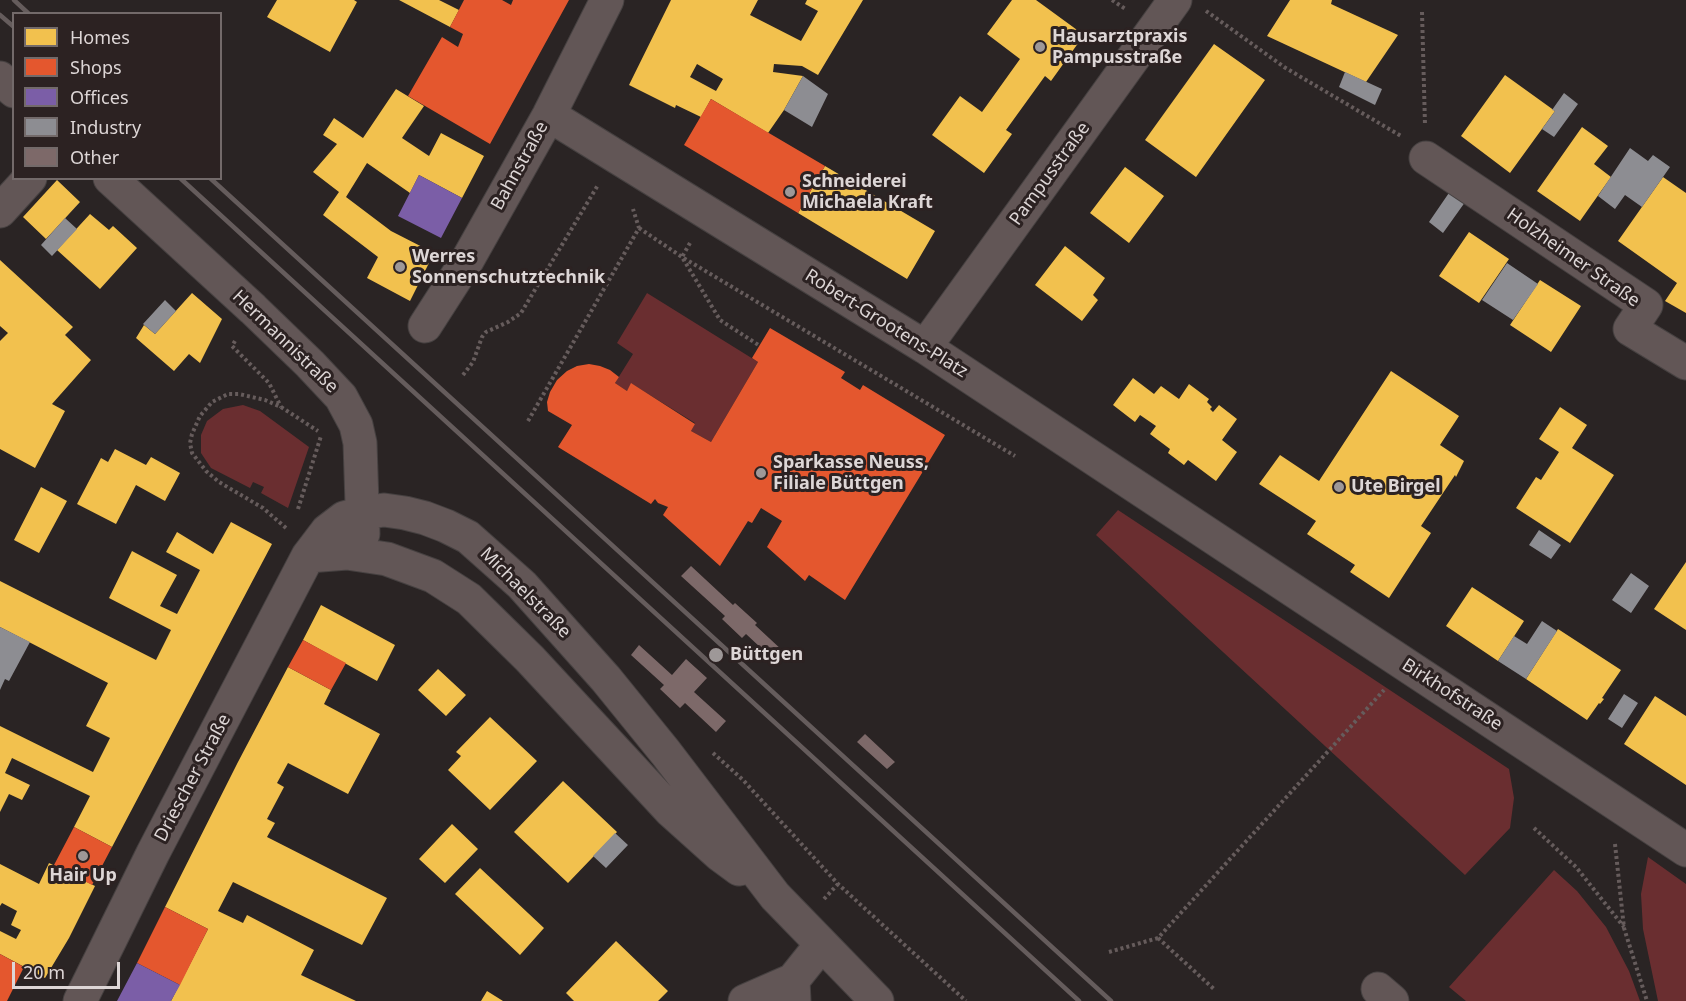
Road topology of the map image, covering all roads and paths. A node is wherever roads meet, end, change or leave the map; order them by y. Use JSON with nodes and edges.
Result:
{"nodes":[{"id":1,"x":607,"y":0,"type":"edge"},
{"id":2,"x":1187,"y":3,"type":"edge"},
{"id":3,"x":1422,"y":12,"type":"dead end"},
{"id":4,"x":0,"y":78,"type":"edge"},
{"id":5,"x":12,"y":89,"type":"edge"},
{"id":6,"x":549,"y":115,"type":"junction"},
{"id":7,"x":615,"y":156,"type":"junction"},
{"id":8,"x":1426,"y":158,"type":"junction"},
{"id":9,"x":28,"y":180,"type":"edge"},
{"id":10,"x":112,"y":180,"type":"edge"},
{"id":11,"x":632,"y":207,"type":"dead end"},
{"id":12,"x":0,"y":211,"type":"edge"},
{"id":13,"x":707,"y":213,"type":"junction"},
{"id":14,"x":639,"y":228,"type":"junction"},
{"id":15,"x":682,"y":257,"type":"junction"},
{"id":16,"x":425,"y":326,"type":"dead end"},
{"id":17,"x":760,"y":346,"type":"dead end"},
{"id":18,"x":925,"y":347,"type":"junction"},
{"id":19,"x":238,"y":352,"type":"dead end"},
{"id":20,"x":1686,"y":363,"type":"edge"},
{"id":21,"x":463,"y":375,"type":"dead end"},
{"id":22,"x":281,"y":406,"type":"junction"},
{"id":23,"x":528,"y":421,"type":"dead end"},
{"id":24,"x":1015,"y":456,"type":"dead end"},
{"id":25,"x":303,"y":494,"type":"dead end"},
{"id":26,"x":363,"y":513,"type":"junction"},
{"id":27,"x":1218,"y":541,"type":"joint"},
{"id":28,"x":363,"y":554,"type":"junction"},
{"id":29,"x":308,"y":556,"type":"junction"},
{"id":30,"x":1405,"y":664,"type":"junction"},
{"id":31,"x":1609,"y":799,"type":"junction"},
{"id":32,"x":1534,"y":828,"type":"dead end"},
{"id":33,"x":1686,"y":850,"type":"edge"},
{"id":34,"x":838,"y":884,"type":"dead end"},
{"id":35,"x":775,"y":896,"type":"junction"},
{"id":36,"x":1624,"y":928,"type":"junction"},
{"id":37,"x":1158,"y":938,"type":"junction"},
{"id":38,"x":821,"y":945,"type":"junction"},
{"id":39,"x":1108,"y":952,"type":"dead end"},
{"id":40,"x":794,"y":990,"type":"edge"},
{"id":41,"x":1215,"y":990,"type":"dead end"},
{"id":42,"x":80,"y":1001,"type":"edge"},
{"id":43,"x":745,"y":1001,"type":"edge"},
{"id":44,"x":877,"y":1001,"type":"edge"},
{"id":45,"x":966,"y":1001,"type":"edge"},
{"id":46,"x":1647,"y":1001,"type":"edge"}],
"edges":[{"from":1,"to":6,"type":"street","name":"Bahnstraße"},
{"from":2,"to":8,"type":"path"},
{"from":2,"to":18,"type":"street","name":"Pampusstraße"},
{"from":3,"to":8,"type":"path"},
{"from":4,"to":5,"type":"street"},
{"from":6,"to":7,"type":"street","name":"Robert-Grootens-Platz"},
{"from":6,"to":16,"type":"street","name":"Bahnstraße"},
{"from":7,"to":13,"type":"street","name":"Robert-Grootens-Platz"},
{"from":7,"to":21,"type":"path"},
{"from":8,"to":20,"type":"street","name":"Holzheimer Straße"},
{"from":9,"to":12,"type":"street"},
{"from":10,"to":26,"type":"street","name":"Hermannistraße"},
{"from":11,"to":14,"type":"path"},
{"from":13,"to":15,"type":"path"},
{"from":13,"to":18,"type":"street","name":"Robert-Grootens-Platz"},
{"from":14,"to":15,"type":"path"},
{"from":14,"to":23,"type":"path"},
{"from":15,"to":17,"type":"path"},
{"from":15,"to":24,"type":"path"},
{"from":18,"to":27,"type":"street","name":"Robert-Grootens-Platz"},
{"from":19,"to":22,"type":"path"},
{"from":22,"to":25,"type":"path"},
{"from":22,"to":29,"type":"path"},
{"from":26,"to":28,"type":"street","name":"Hermannistraße"},
{"from":26,"to":29,"type":"street","name":"Michaelstraße"},
{"from":26,"to":35,"type":"street","name":"Michaelstraße"},
{"from":27,"to":30,"type":"street","name":"Birkhofstraße"},
{"from":28,"to":29,"type":"street","name":"Michaelstraße"},
{"from":28,"to":35,"type":"street","name":"Michaelstraße"},
{"from":29,"to":42,"type":"street","name":"Driescher Straße"},
{"from":30,"to":31,"type":"street","name":"Birkhofstraße"},
{"from":30,"to":37,"type":"path"},
{"from":31,"to":33,"type":"street","name":"Birkhofstraße"},
{"from":31,"to":36,"type":"path"},
{"from":32,"to":36,"type":"path"},
{"from":34,"to":45,"type":"path"},
{"from":35,"to":38,"type":"street","name":"Michaelstraße"},
{"from":36,"to":46,"type":"path"},
{"from":37,"to":39,"type":"path"},
{"from":37,"to":41,"type":"path"},
{"from":38,"to":40,"type":"street"},
{"from":38,"to":44,"type":"street","name":"Michaelstraße"},
{"from":40,"to":43,"type":"street"}]}
